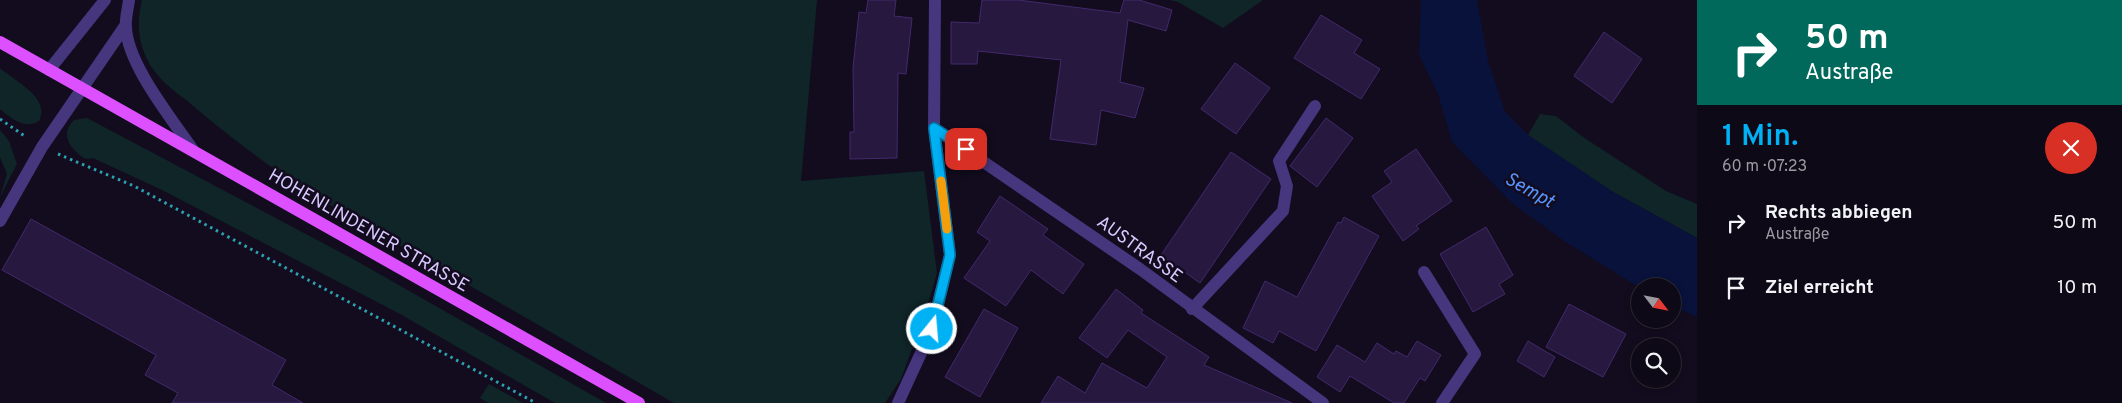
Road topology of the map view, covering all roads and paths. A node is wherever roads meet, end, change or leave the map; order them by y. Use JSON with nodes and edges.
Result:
{"nodes":[{"id":1,"x":105,"y":0,"type":"edge"},
{"id":2,"x":129,"y":0,"type":"edge"},
{"id":3,"x":935,"y":0,"type":"edge"},
{"id":4,"x":126,"y":26,"type":"junction"},
{"id":5,"x":0,"y":42,"type":"edge"},
{"id":6,"x":50,"y":70,"type":"junction"},
{"id":7,"x":82,"y":88,"type":"junction"},
{"id":8,"x":1315,"y":106,"type":"dead end"},
{"id":9,"x":0,"y":119,"type":"edge"},
{"id":10,"x":934,"y":128,"type":"junction"},
{"id":11,"x":42,"y":147,"type":"junction"},
{"id":12,"x":193,"y":150,"type":"junction"},
{"id":13,"x":0,"y":221,"type":"edge"},
{"id":14,"x":1424,"y":272,"type":"dead end"},
{"id":15,"x":1192,"y":309,"type":"junction"},
{"id":16,"x":536,"y":403,"type":"edge"},
{"id":17,"x":639,"y":403,"type":"edge"},
{"id":18,"x":898,"y":403,"type":"edge"},
{"id":19,"x":1323,"y":403,"type":"edge"},
{"id":20,"x":1442,"y":403,"type":"edge"}],
"edges":[{"from":1,"to":6,"type":"street"},
{"from":2,"to":4,"type":"street"},
{"from":3,"to":10,"type":"street"},
{"from":4,"to":7,"type":"street"},
{"from":4,"to":12,"type":"street"},
{"from":5,"to":6,"type":"main road","name":"HOHENLINDENER STRASSE"},
{"from":6,"to":7,"type":"main road","name":"HOHENLINDENER STRASSE"},
{"from":7,"to":11,"type":"street"},
{"from":7,"to":12,"type":"main road","name":"HOHENLINDENER STRASSE"},
{"from":8,"to":15,"type":"street"},
{"from":9,"to":11,"type":"path"},
{"from":10,"to":15,"type":"street","name":"AUSTRASSE"},
{"from":10,"to":18,"type":"street"},
{"from":11,"to":13,"type":"street"},
{"from":11,"to":16,"type":"path"},
{"from":12,"to":17,"type":"main road","name":"HOHENLINDENER STRASSE"},
{"from":14,"to":20,"type":"street"},
{"from":15,"to":19,"type":"street","name":"AUSTRASSE"}]}
